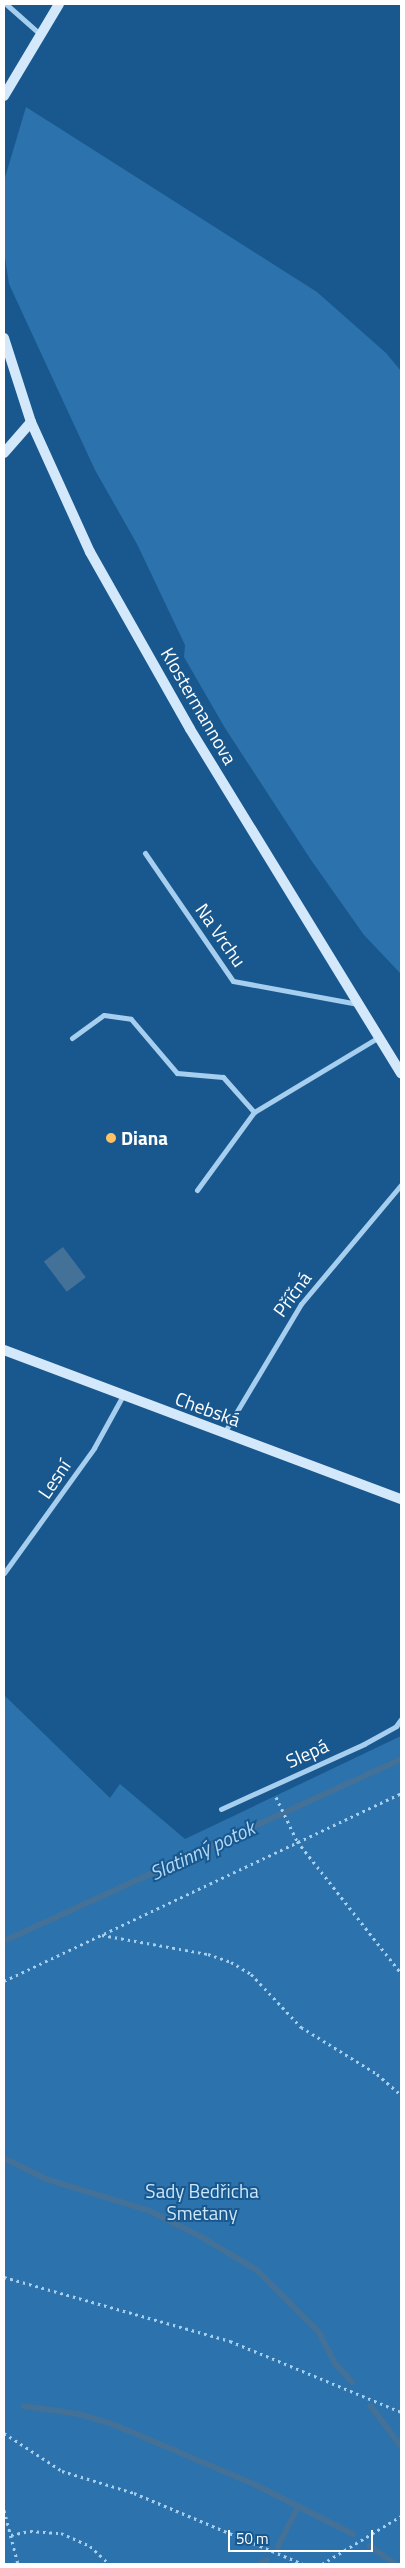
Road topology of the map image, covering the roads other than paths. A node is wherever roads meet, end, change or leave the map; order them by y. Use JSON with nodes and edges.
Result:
{"nodes":[{"id":1,"x":6,"y":4,"type":"edge"},
{"id":2,"x":59,"y":4,"type":"edge"},
{"id":3,"x":40,"y":34,"type":"junction"},
{"id":4,"x":4,"y":96,"type":"edge"},
{"id":5,"x":4,"y":338,"type":"edge"},
{"id":6,"x":31,"y":422,"type":"junction"},
{"id":7,"x":4,"y":453,"type":"edge"},
{"id":8,"x":145,"y":853,"type":"dead end"},
{"id":9,"x":358,"y":1004,"type":"junction"},
{"id":10,"x":379,"y":1037,"type":"junction"},
{"id":11,"x":72,"y":1038,"type":"dead end"},
{"id":12,"x":401,"y":1073,"type":"edge"},
{"id":13,"x":254,"y":1112,"type":"junction"},
{"id":14,"x":401,"y":1185,"type":"edge"},
{"id":15,"x":197,"y":1190,"type":"dead end"},
{"id":16,"x":4,"y":1350,"type":"edge"},
{"id":17,"x":122,"y":1397,"type":"junction"},
{"id":18,"x":224,"y":1433,"type":"junction"},
{"id":19,"x":401,"y":1499,"type":"edge"},
{"id":20,"x":4,"y":1573,"type":"edge"},
{"id":21,"x":401,"y":1719,"type":"edge"},
{"id":22,"x":221,"y":1809,"type":"dead end"}],
"edges":[{"from":1,"to":3,"type":"street"},
{"from":2,"to":3,"type":"street"},
{"from":3,"to":4,"type":"street"},
{"from":5,"to":6,"type":"street","name":"Klostermannova"},
{"from":6,"to":7,"type":"street"},
{"from":6,"to":9,"type":"street","name":"Klostermannova"},
{"from":8,"to":9,"type":"street","name":"Na Vrchu"},
{"from":9,"to":10,"type":"street","name":"Klostermannova"},
{"from":10,"to":12,"type":"street","name":"Klostermannova"},
{"from":10,"to":13,"type":"street"},
{"from":11,"to":13,"type":"street"},
{"from":13,"to":15,"type":"street"},
{"from":14,"to":18,"type":"street","name":"Příčná"},
{"from":16,"to":17,"type":"street","name":"Chebská"},
{"from":17,"to":18,"type":"street","name":"Chebská"},
{"from":17,"to":20,"type":"street","name":"Lesní"},
{"from":18,"to":19,"type":"street","name":"Chebská"},
{"from":21,"to":22,"type":"street","name":"Slepá"}]}
